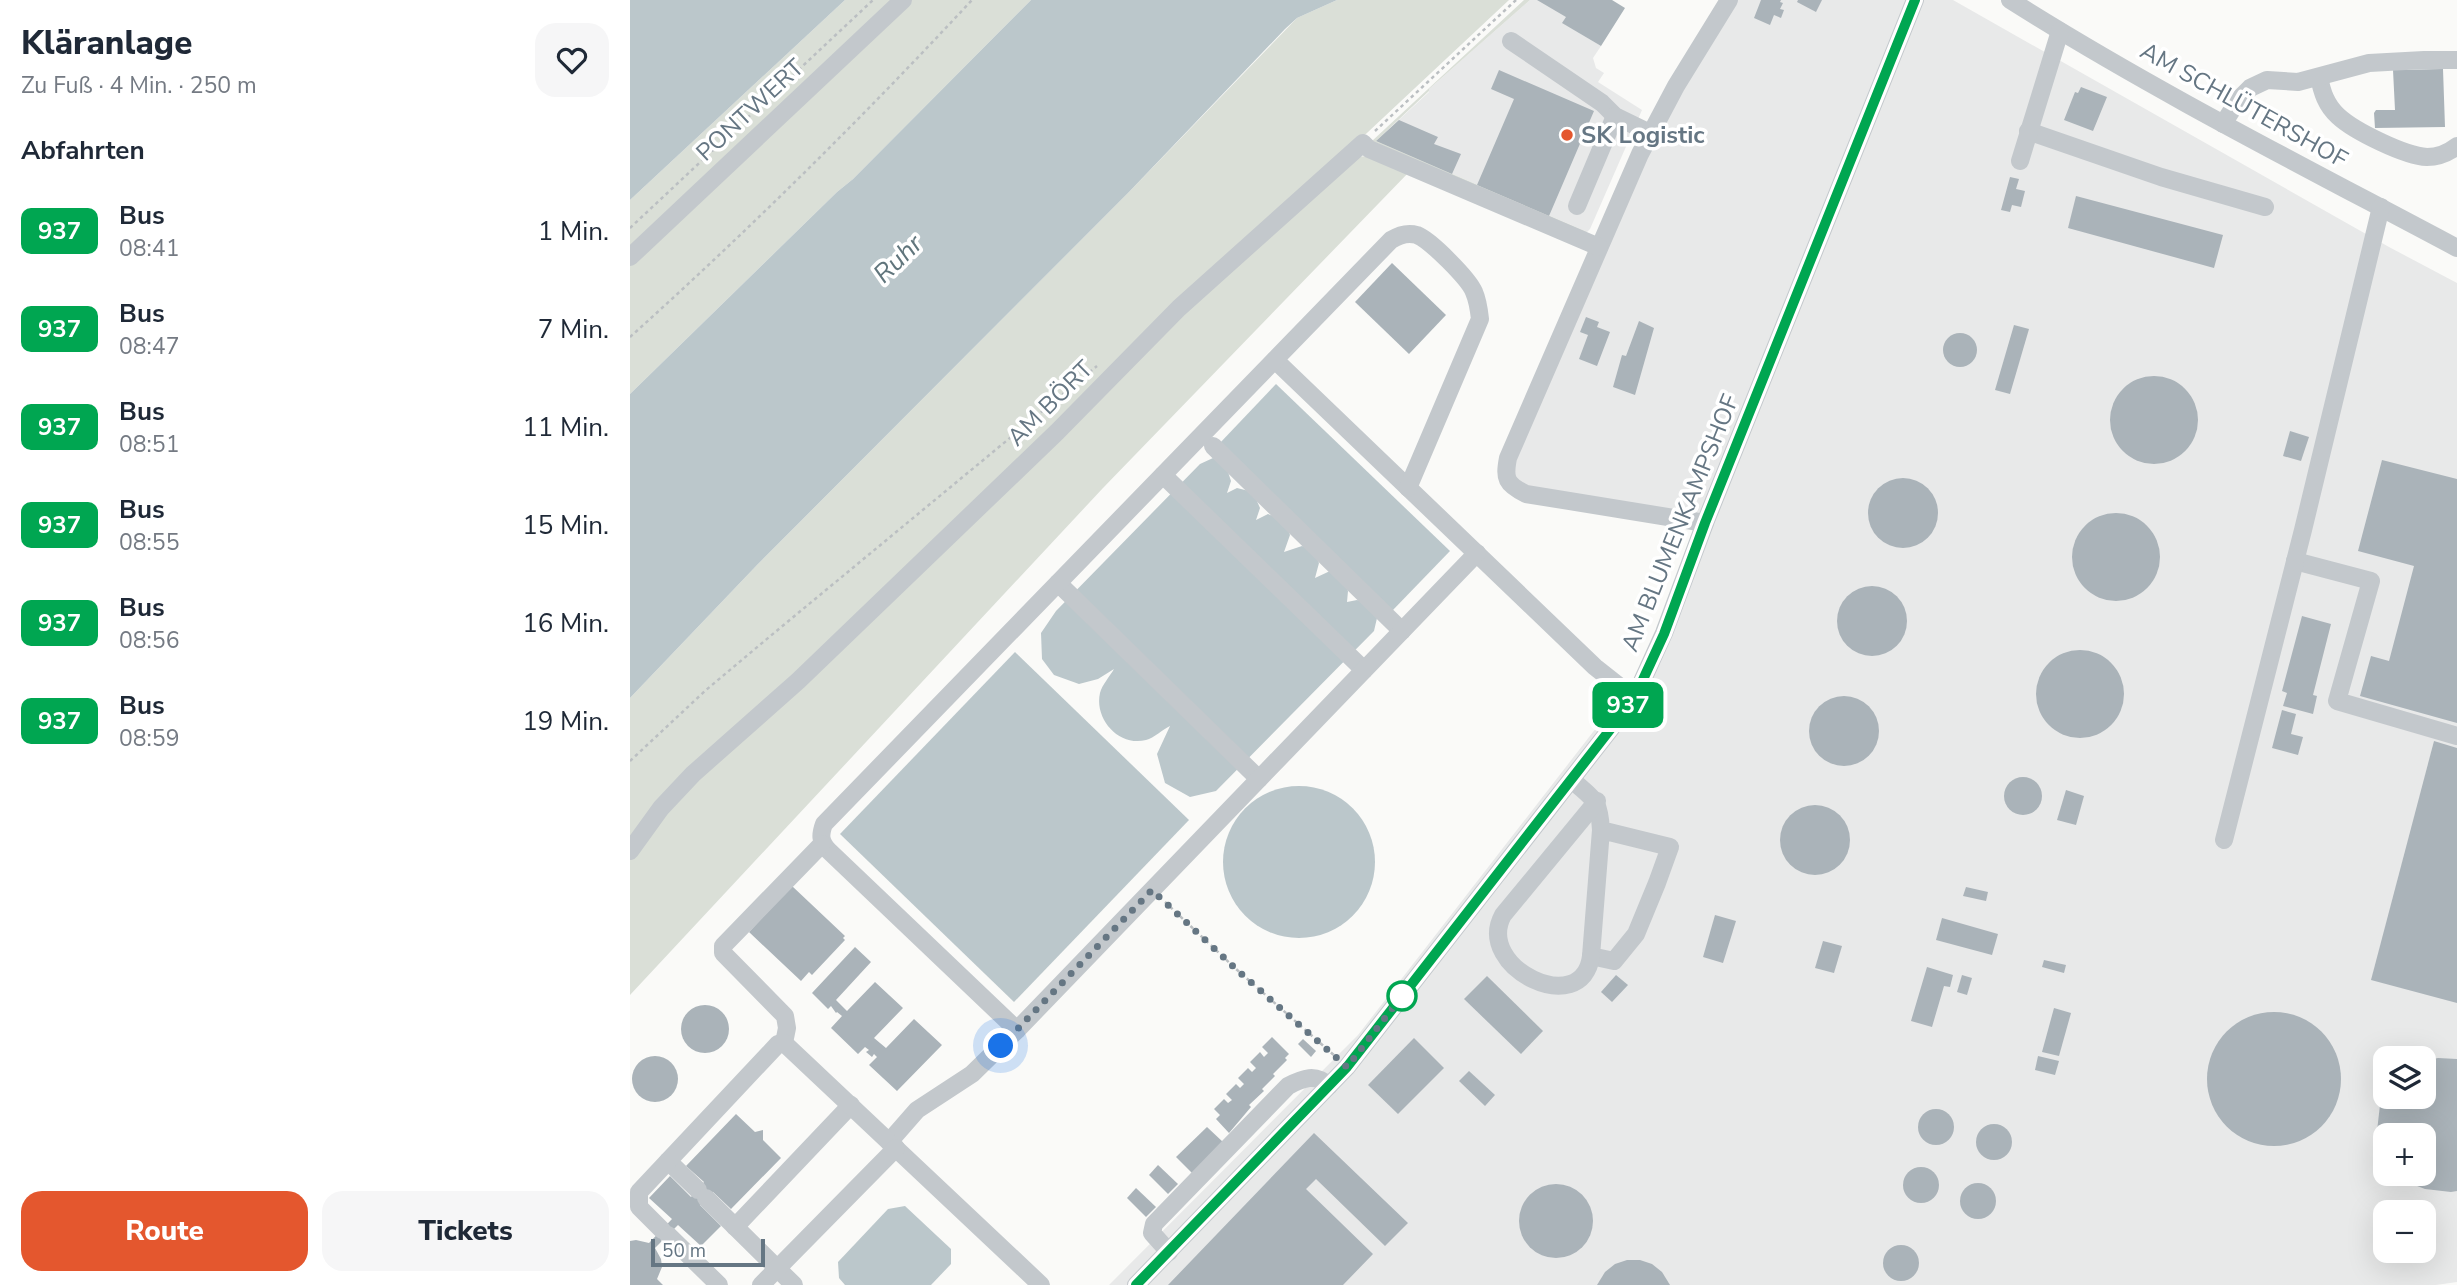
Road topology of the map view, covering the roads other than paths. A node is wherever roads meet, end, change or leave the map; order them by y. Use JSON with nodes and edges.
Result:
{"nodes":[{"id":1,"x":903,"y":0,"type":"edge"},
{"id":2,"x":1729,"y":0,"type":"edge"},
{"id":3,"x":1915,"y":0,"type":"edge"},
{"id":4,"x":2010,"y":0,"type":"edge"},
{"id":5,"x":2060,"y":31,"type":"junction"},
{"id":6,"x":1511,"y":41,"type":"dead end"},
{"id":7,"x":2457,"y":60,"type":"edge"},
{"id":8,"x":2319,"y":77,"type":"junction"},
{"id":9,"x":1615,"y":116,"type":"junction"},
{"id":10,"x":2223,"y":124,"type":"junction"},
{"id":11,"x":2028,"y":131,"type":"junction"},
{"id":12,"x":1650,"y":133,"type":"junction"},
{"id":13,"x":2457,"y":146,"type":"edge"},
{"id":14,"x":2020,"y":162,"type":"dead end"},
{"id":15,"x":1577,"y":206,"type":"dead end"},
{"id":16,"x":2265,"y":207,"type":"dead end"},
{"id":17,"x":2381,"y":207,"type":"junction"},
{"id":18,"x":1599,"y":247,"type":"junction"},
{"id":19,"x":2457,"y":248,"type":"edge"},
{"id":20,"x":630,"y":257,"type":"edge"},
{"id":21,"x":1275,"y":360,"type":"junction"},
{"id":22,"x":1213,"y":446,"type":"dead end"},
{"id":23,"x":1163,"y":475,"type":"junction"},
{"id":24,"x":1408,"y":488,"type":"junction"},
{"id":25,"x":1705,"y":523,"type":"junction"},
{"id":26,"x":1477,"y":553,"type":"junction"},
{"id":27,"x":2295,"y":561,"type":"junction"},
{"id":28,"x":1058,"y":583,"type":"junction"},
{"id":29,"x":1402,"y":631,"type":"junction"},
{"id":30,"x":1364,"y":670,"type":"junction"},
{"id":31,"x":1633,"y":697,"type":"junction"},
{"id":32,"x":2457,"y":736,"type":"edge"},
{"id":33,"x":1259,"y":779,"type":"junction"},
{"id":34,"x":1572,"y":780,"type":"junction"},
{"id":35,"x":1597,"y":801,"type":"junction"},
{"id":36,"x":1601,"y":830,"type":"junction"},
{"id":37,"x":2224,"y":840,"type":"dead end"},
{"id":38,"x":822,"y":844,"type":"junction"},
{"id":39,"x":630,"y":851,"type":"edge"},
{"id":40,"x":1591,"y":956,"type":"junction"},
{"id":41,"x":1017,"y":1030,"type":"junction"},
{"id":42,"x":784,"y":1044,"type":"junction"},
{"id":43,"x":1329,"y":1086,"type":"junction"},
{"id":44,"x":851,"y":1105,"type":"junction"},
{"id":45,"x":893,"y":1145,"type":"junction"},
{"id":46,"x":668,"y":1161,"type":"junction"},
{"id":47,"x":735,"y":1227,"type":"junction"},
{"id":48,"x":1169,"y":1252,"type":"junction"},
{"id":49,"x":777,"y":1269,"type":"junction"},
{"id":50,"x":719,"y":1285,"type":"edge"},
{"id":51,"x":761,"y":1285,"type":"edge"},
{"id":52,"x":794,"y":1285,"type":"edge"},
{"id":53,"x":1041,"y":1285,"type":"edge"},
{"id":54,"x":1136,"y":1285,"type":"edge"}],
"edges":[{"from":1,"to":20,"type":"street","name":"PONTWERT"},
{"from":2,"to":12,"type":"street"},
{"from":3,"to":25,"type":"street","name":"AM BLUMENKAMPSHOF"},
{"from":4,"to":5,"type":"street","name":"AM SCHLÜTERSHOF"},
{"from":5,"to":10,"type":"street","name":"AM SCHLÜTERSHOF"},
{"from":5,"to":11,"type":"street"},
{"from":6,"to":9,"type":"street"},
{"from":7,"to":8,"type":"street"},
{"from":8,"to":10,"type":"street"},
{"from":8,"to":13,"type":"street"},
{"from":9,"to":12,"type":"street"},
{"from":9,"to":15,"type":"street"},
{"from":10,"to":17,"type":"street","name":"AM SCHLÜTERSHOF"},
{"from":11,"to":14,"type":"street"},
{"from":11,"to":16,"type":"street"},
{"from":12,"to":18,"type":"street"},
{"from":17,"to":19,"type":"street","name":"AM SCHLÜTERSHOF"},
{"from":17,"to":27,"type":"street"},
{"from":18,"to":25,"type":"street"},
{"from":18,"to":39,"type":"street","name":"AM BÖRT"},
{"from":21,"to":23,"type":"street"},
{"from":21,"to":24,"type":"street"},
{"from":21,"to":24,"type":"street"},
{"from":22,"to":29,"type":"street"},
{"from":23,"to":28,"type":"street"},
{"from":23,"to":30,"type":"street"},
{"from":24,"to":26,"type":"street"},
{"from":25,"to":31,"type":"street","name":"AM BLUMENKAMPSHOF"},
{"from":26,"to":29,"type":"street"},
{"from":26,"to":31,"type":"street"},
{"from":27,"to":32,"type":"street"},
{"from":27,"to":37,"type":"street"},
{"from":28,"to":33,"type":"street"},
{"from":28,"to":38,"type":"street"},
{"from":29,"to":30,"type":"street"},
{"from":30,"to":33,"type":"street"},
{"from":31,"to":34,"type":"street","name":"AM BLUMENKAMPSHOF"},
{"from":33,"to":41,"type":"street"},
{"from":34,"to":35,"type":"street"},
{"from":34,"to":43,"type":"street","name":"AM BLUMENKAMPSHOF"},
{"from":35,"to":36,"type":"street"},
{"from":35,"to":40,"type":"street"},
{"from":36,"to":40,"type":"street"},
{"from":36,"to":40,"type":"street"},
{"from":38,"to":41,"type":"street"},
{"from":38,"to":42,"type":"street"},
{"from":41,"to":45,"type":"street"},
{"from":42,"to":44,"type":"street"},
{"from":42,"to":46,"type":"street"},
{"from":43,"to":48,"type":"street","name":"AM BLUMENKAMPSHOF"},
{"from":43,"to":48,"type":"street"},
{"from":44,"to":45,"type":"street"},
{"from":44,"to":47,"type":"street"},
{"from":45,"to":49,"type":"street"},
{"from":45,"to":53,"type":"street"},
{"from":46,"to":47,"type":"street"},
{"from":46,"to":50,"type":"street"},
{"from":47,"to":49,"type":"street"},
{"from":48,"to":54,"type":"street","name":"AM BLUMENKAMPSHOF"},
{"from":49,"to":51,"type":"street"},
{"from":49,"to":52,"type":"street"}]}
